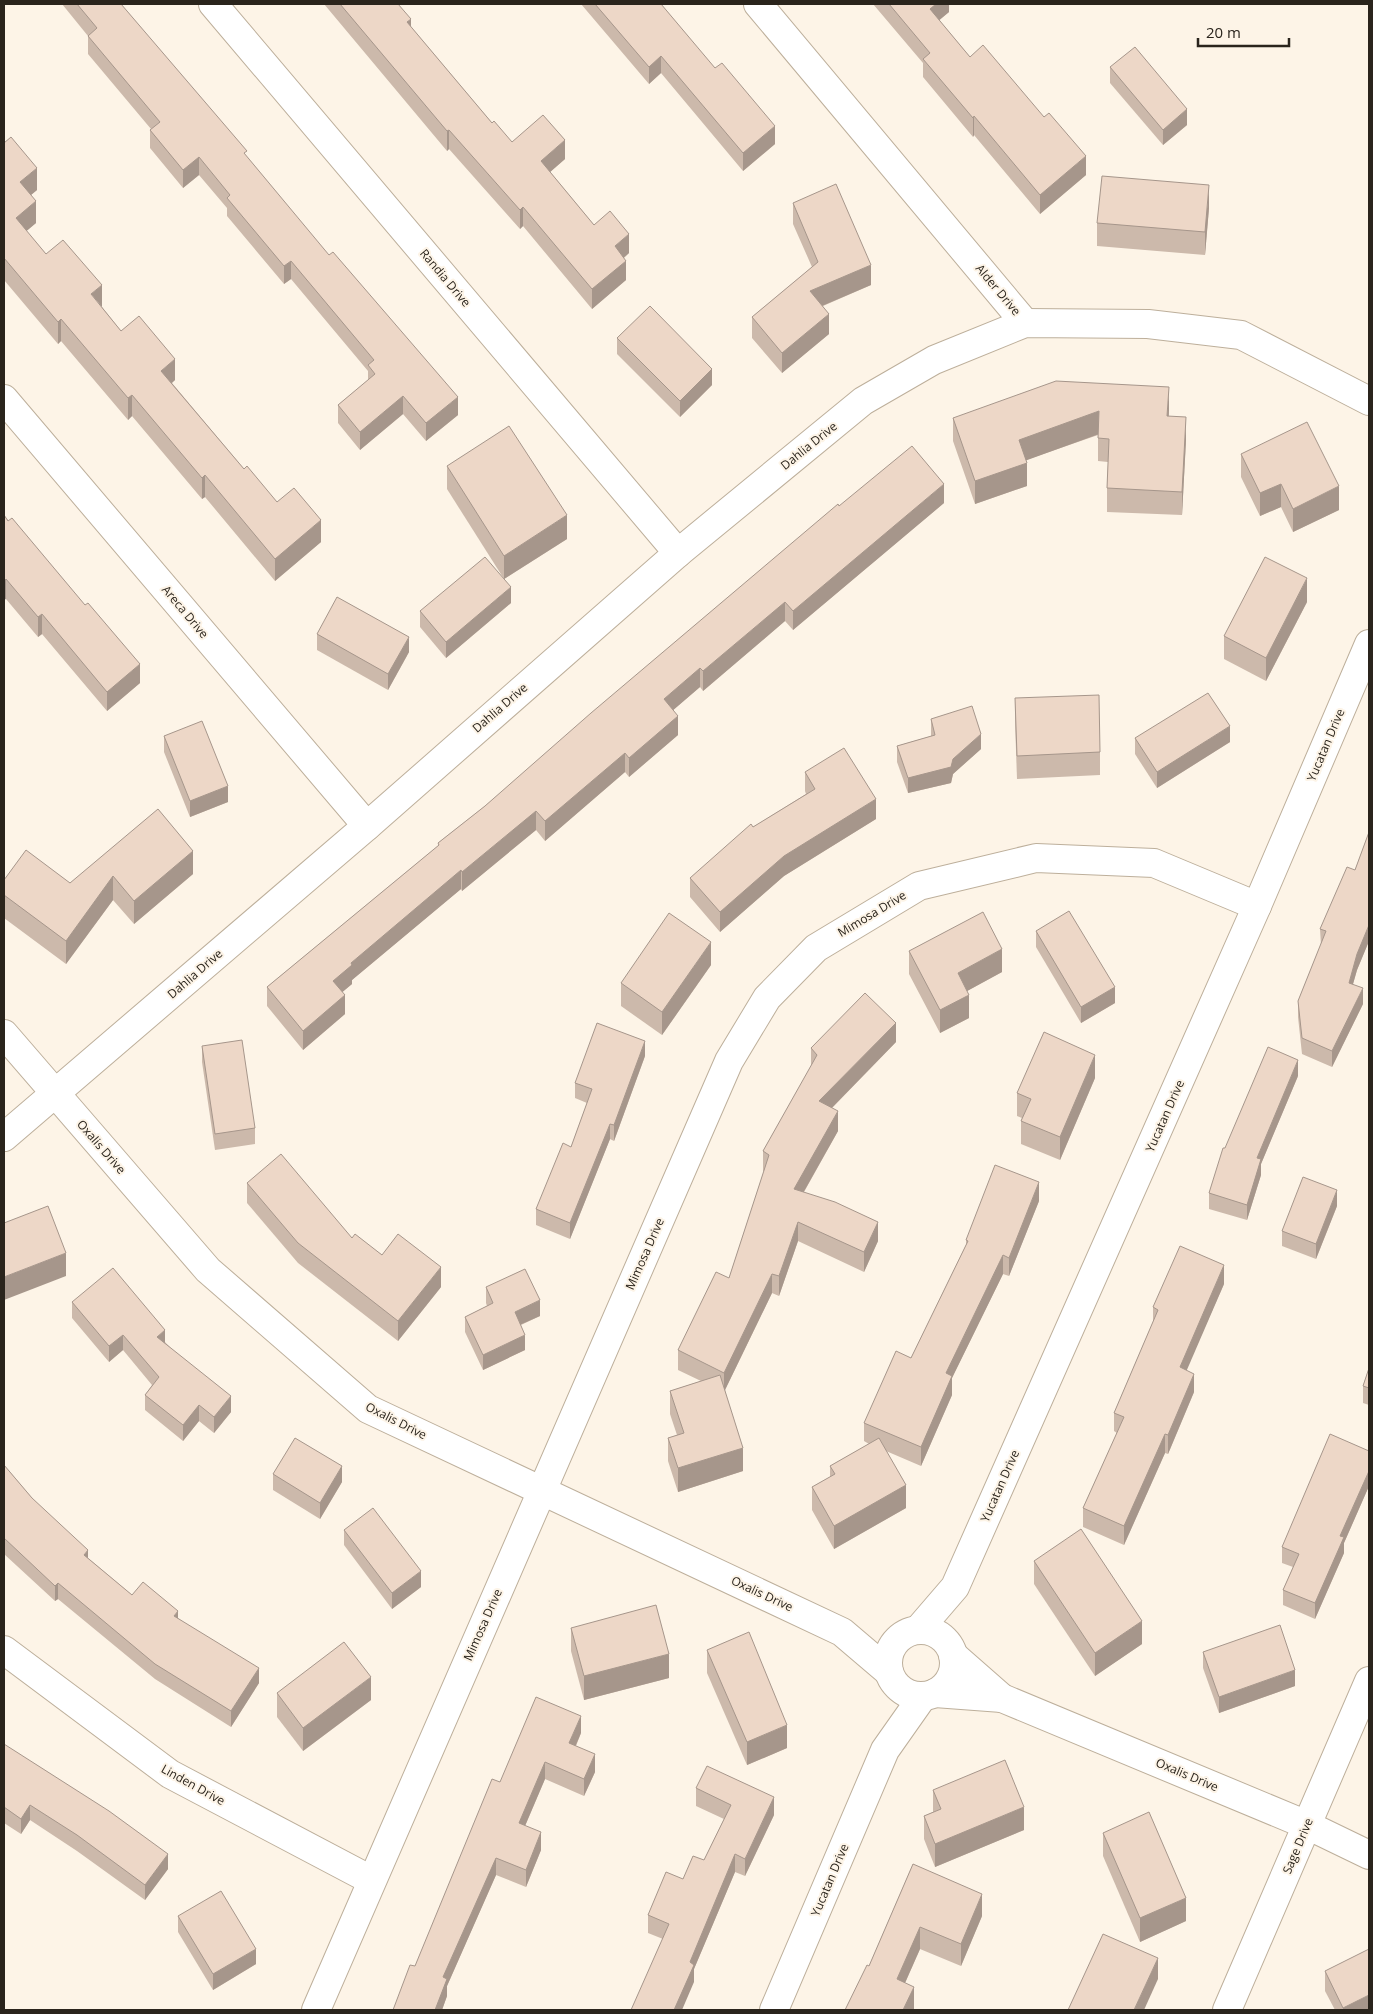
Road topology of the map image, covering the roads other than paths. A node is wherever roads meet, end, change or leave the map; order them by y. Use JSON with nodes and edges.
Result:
{"nodes":[{"id":1,"x":212,"y":4,"type":"edge"},
{"id":2,"x":758,"y":4,"type":"edge"},
{"id":3,"x":1026,"y":323,"type":"junction"},
{"id":4,"x":4,"y":399,"type":"edge"},
{"id":5,"x":1369,"y":401,"type":"edge"},
{"id":6,"x":678,"y":553,"type":"junction"},
{"id":7,"x":1369,"y":644,"type":"edge"},
{"id":8,"x":367,"y":826,"type":"junction"},
{"id":9,"x":1257,"y":906,"type":"junction"},
{"id":10,"x":4,"y":1034,"type":"edge"},
{"id":11,"x":55,"y":1094,"type":"junction"},
{"id":12,"x":4,"y":1137,"type":"edge"},
{"id":13,"x":541,"y":1492,"type":"junction"},
{"id":14,"x":956,"y":1587,"type":"junction"},
{"id":15,"x":842,"y":1632,"type":"junction"},
{"id":16,"x":908,"y":1635,"type":"junction"},
{"id":17,"x":951,"y":1649,"type":"junction"},
{"id":18,"x":4,"y":1650,"type":"edge"},
{"id":19,"x":891,"y":1677,"type":"junction"},
{"id":20,"x":1369,"y":1681,"type":"edge"},
{"id":21,"x":929,"y":1695,"type":"junction"},
{"id":22,"x":1002,"y":1698,"type":"junction"},
{"id":23,"x":885,"y":1750,"type":"junction"},
{"id":24,"x":1307,"y":1825,"type":"junction"},
{"id":25,"x":1369,"y":1855,"type":"edge"},
{"id":26,"x":371,"y":1880,"type":"junction"},
{"id":27,"x":316,"y":2010,"type":"edge"},
{"id":28,"x":774,"y":2010,"type":"edge"},
{"id":29,"x":1227,"y":2010,"type":"edge"}],
"edges":[{"from":1,"to":6,"type":"street","name":"Randia Drive"},
{"from":2,"to":3,"type":"street","name":"Alder Drive"},
{"from":3,"to":5,"type":"street","name":"Alder Drive"},
{"from":3,"to":6,"type":"street","name":"Dahlia Drive"},
{"from":4,"to":8,"type":"street","name":"Areca Drive"},
{"from":6,"to":8,"type":"street","name":"Dahlia Drive"},
{"from":7,"to":9,"type":"street","name":"Yucatan Drive"},
{"from":8,"to":11,"type":"street","name":"Dahlia Drive"},
{"from":9,"to":13,"type":"street","name":"Mimosa Drive"},
{"from":9,"to":14,"type":"street","name":"Yucatan Drive"},
{"from":10,"to":11,"type":"street","name":"Oxalis Drive"},
{"from":11,"to":12,"type":"street","name":"Dahlia Drive"},
{"from":11,"to":13,"type":"street","name":"Oxalis Drive"},
{"from":13,"to":15,"type":"street","name":"Oxalis Drive"},
{"from":13,"to":26,"type":"street","name":"Mimosa Drive"},
{"from":14,"to":16,"type":"street","name":"Yucatan Drive"},
{"from":14,"to":17,"type":"street","name":"Yucatan Drive"},
{"from":15,"to":16,"type":"street","name":"Oxalis Drive"},
{"from":15,"to":19,"type":"street","name":"Oxalis Drive"},
{"from":16,"to":17,"type":"street"},
{"from":16,"to":19,"type":"street"},
{"from":17,"to":21,"type":"street"},
{"from":17,"to":22,"type":"street","name":"Oxalis Drive"},
{"from":18,"to":26,"type":"street","name":"Linden Drive"},
{"from":19,"to":21,"type":"street"},
{"from":19,"to":23,"type":"street","name":"Yucatan Drive"},
{"from":20,"to":24,"type":"street","name":"Sage Drive"},
{"from":21,"to":22,"type":"street","name":"Oxalis Drive"},
{"from":21,"to":23,"type":"street","name":"Yucatan Drive"},
{"from":22,"to":24,"type":"street","name":"Oxalis Drive"},
{"from":23,"to":28,"type":"street","name":"Yucatan Drive"},
{"from":24,"to":25,"type":"street","name":"Oxalis Drive"},
{"from":24,"to":29,"type":"street","name":"Sage Drive"},
{"from":26,"to":27,"type":"street","name":"Mimosa Drive"}]}
